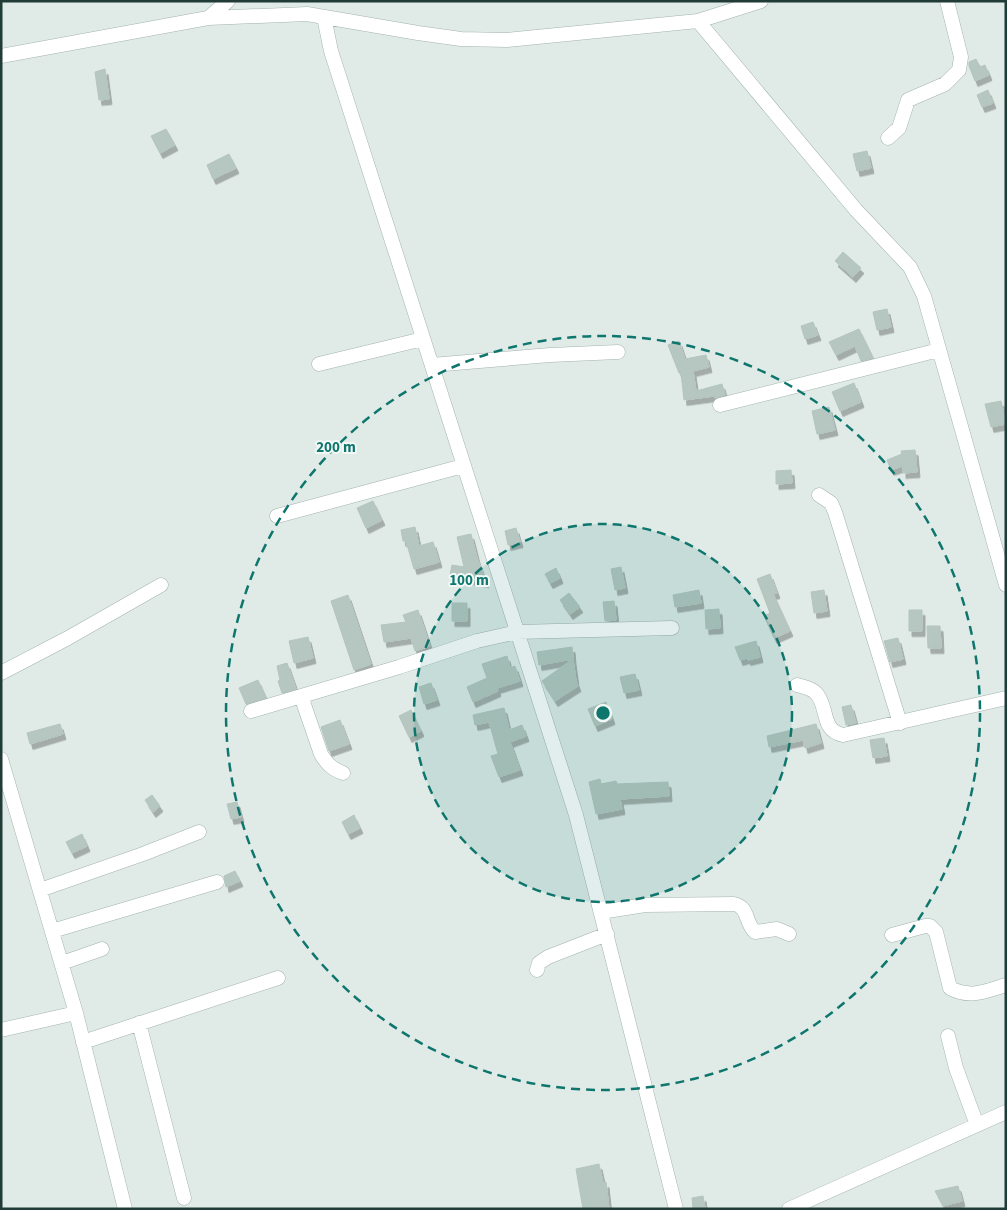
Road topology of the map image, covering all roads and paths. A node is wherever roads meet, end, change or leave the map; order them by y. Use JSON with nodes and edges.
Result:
{"nodes":[{"id":1,"x":228,"y":1,"type":"edge"},
{"id":2,"x":300,"y":1,"type":"edge"},
{"id":3,"x":761,"y":1,"type":"edge"},
{"id":4,"x":947,"y":1,"type":"edge"},
{"id":5,"x":307,"y":14,"type":"junction"},
{"id":6,"x":324,"y":17,"type":"junction"},
{"id":7,"x":208,"y":18,"type":"junction"},
{"id":8,"x":698,"y":21,"type":"junction"},
{"id":9,"x":1,"y":56,"type":"edge"},
{"id":10,"x":888,"y":138,"type":"dead end"},
{"id":11,"x":423,"y":339,"type":"junction"},
{"id":12,"x":939,"y":350,"type":"junction"},
{"id":13,"x":618,"y":352,"type":"dead end"},
{"id":14,"x":319,"y":364,"type":"dead end"},
{"id":15,"x":432,"y":365,"type":"junction"},
{"id":16,"x":720,"y":405,"type":"dead end"},
{"id":17,"x":463,"y":466,"type":"junction"},
{"id":18,"x":819,"y":495,"type":"dead end"},
{"id":19,"x":277,"y":516,"type":"dead end"},
{"id":20,"x":161,"y":585,"type":"dead end"},
{"id":21,"x":1006,"y":585,"type":"edge"},
{"id":22,"x":672,"y":628,"type":"dead end"},
{"id":23,"x":517,"y":632,"type":"junction"},
{"id":24,"x":1,"y":674,"type":"edge"},
{"id":25,"x":798,"y":685,"type":"dead end"},
{"id":26,"x":301,"y":696,"type":"junction"},
{"id":27,"x":1006,"y":698,"type":"edge"},
{"id":28,"x":251,"y":711,"type":"dead end"},
{"id":29,"x":900,"y":723,"type":"junction"},
{"id":30,"x":1,"y":759,"type":"edge"},
{"id":31,"x":343,"y":773,"type":"dead end"},
{"id":32,"x":199,"y":832,"type":"dead end"},
{"id":33,"x":217,"y":882,"type":"dead end"},
{"id":34,"x":40,"y":890,"type":"junction"},
{"id":35,"x":602,"y":912,"type":"junction"},
{"id":36,"x":52,"y":931,"type":"junction"},
{"id":37,"x":607,"y":934,"type":"junction"},
{"id":38,"x":789,"y":934,"type":"dead end"},
{"id":39,"x":892,"y":935,"type":"dead end"},
{"id":40,"x":102,"y":949,"type":"dead end"},
{"id":41,"x":62,"y":963,"type":"junction"},
{"id":42,"x":537,"y":970,"type":"dead end"},
{"id":43,"x":278,"y":978,"type":"dead end"},
{"id":44,"x":1006,"y":985,"type":"edge"},
{"id":45,"x":76,"y":1012,"type":"junction"},
{"id":46,"x":138,"y":1023,"type":"junction"},
{"id":47,"x":1,"y":1030,"type":"edge"},
{"id":48,"x":948,"y":1036,"type":"dead end"},
{"id":49,"x":83,"y":1042,"type":"junction"},
{"id":50,"x":1006,"y":1112,"type":"edge"},
{"id":51,"x":977,"y":1125,"type":"junction"},
{"id":52,"x":184,"y":1198,"type":"dead end"},
{"id":53,"x":125,"y":1209,"type":"edge"},
{"id":54,"x":676,"y":1209,"type":"edge"},
{"id":55,"x":789,"y":1209,"type":"edge"}],
"edges":[{"from":1,"to":7,"type":"street"},
{"from":2,"to":5,"type":"street"},
{"from":3,"to":8,"type":"street"},
{"from":4,"to":10,"type":"street"},
{"from":5,"to":6,"type":"street"},
{"from":5,"to":7,"type":"street"},
{"from":6,"to":8,"type":"street"},
{"from":6,"to":11,"type":"street"},
{"from":7,"to":9,"type":"street"},
{"from":8,"to":12,"type":"street"},
{"from":11,"to":14,"type":"street"},
{"from":11,"to":15,"type":"street"},
{"from":12,"to":16,"type":"street"},
{"from":12,"to":21,"type":"street"},
{"from":13,"to":15,"type":"street"},
{"from":15,"to":17,"type":"street"},
{"from":17,"to":19,"type":"street"},
{"from":17,"to":23,"type":"street"},
{"from":18,"to":29,"type":"street"},
{"from":20,"to":24,"type":"street"},
{"from":22,"to":23,"type":"street"},
{"from":23,"to":26,"type":"street"},
{"from":23,"to":35,"type":"street"},
{"from":25,"to":29,"type":"street"},
{"from":26,"to":28,"type":"street"},
{"from":26,"to":31,"type":"street"},
{"from":27,"to":29,"type":"street"},
{"from":30,"to":34,"type":"street"},
{"from":32,"to":34,"type":"street"},
{"from":33,"to":36,"type":"street"},
{"from":34,"to":36,"type":"street"},
{"from":35,"to":37,"type":"street"},
{"from":35,"to":38,"type":"street"},
{"from":36,"to":41,"type":"street"},
{"from":37,"to":42,"type":"street"},
{"from":37,"to":54,"type":"street"},
{"from":39,"to":44,"type":"street"},
{"from":40,"to":41,"type":"street"},
{"from":41,"to":45,"type":"street"},
{"from":43,"to":46,"type":"street"},
{"from":45,"to":47,"type":"street"},
{"from":45,"to":49,"type":"street"},
{"from":46,"to":49,"type":"street"},
{"from":46,"to":52,"type":"street"},
{"from":48,"to":51,"type":"street"},
{"from":49,"to":53,"type":"street"},
{"from":50,"to":51,"type":"street"},
{"from":51,"to":55,"type":"street"}]}
